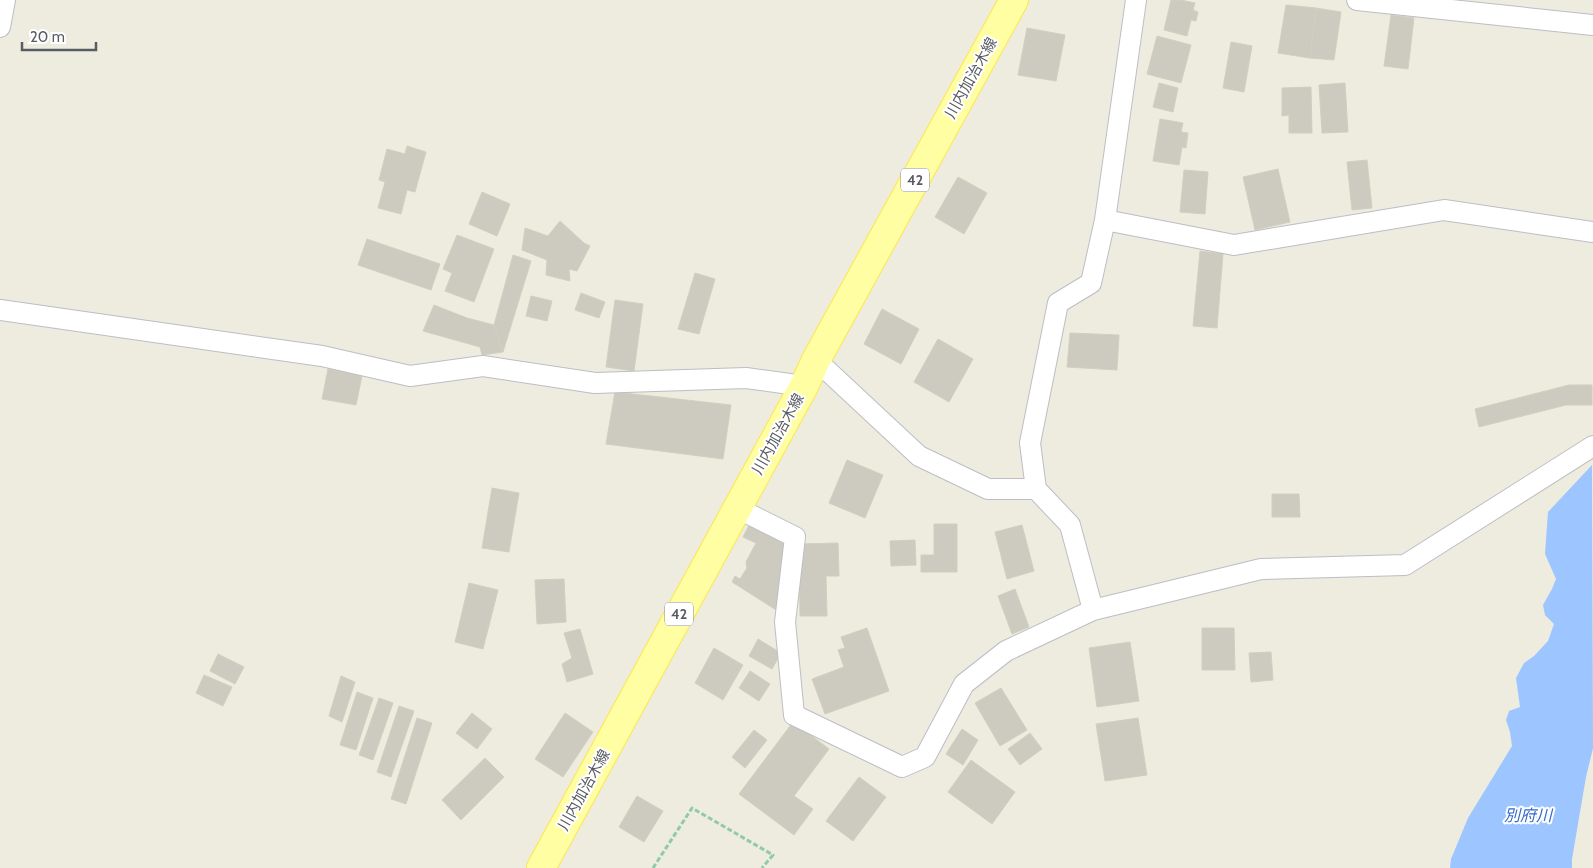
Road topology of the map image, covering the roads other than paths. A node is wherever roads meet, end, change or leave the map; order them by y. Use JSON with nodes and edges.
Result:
{"nodes":[{"id":1,"x":5,"y":0,"type":"edge"},
{"id":2,"x":1014,"y":0,"type":"edge"},
{"id":3,"x":1136,"y":0,"type":"edge"},
{"id":4,"x":1357,"y":0,"type":"edge"},
{"id":5,"x":1593,"y":25,"type":"edge"},
{"id":6,"x":0,"y":27,"type":"edge"},
{"id":7,"x":1105,"y":220,"type":"junction"},
{"id":8,"x":1593,"y":232,"type":"edge"},
{"id":9,"x":0,"y":310,"type":"edge"},
{"id":10,"x":816,"y":360,"type":"junction"},
{"id":11,"x":804,"y":386,"type":"junction"},
{"id":12,"x":1593,"y":446,"type":"edge"},
{"id":13,"x":1036,"y":488,"type":"junction"},
{"id":14,"x":737,"y":508,"type":"junction"},
{"id":15,"x":1093,"y":610,"type":"junction"},
{"id":16,"x":541,"y":868,"type":"edge"}],
"edges":[{"from":1,"to":6,"type":"street"},
{"from":2,"to":10,"type":"main road","name":"川内加治木線","number":"42"},
{"from":3,"to":7,"type":"street"},
{"from":4,"to":5,"type":"street"},
{"from":7,"to":8,"type":"street"},
{"from":7,"to":13,"type":"street"},
{"from":9,"to":11,"type":"street"},
{"from":10,"to":11,"type":"main road","name":"川内加治木線","number":"42"},
{"from":10,"to":13,"type":"street"},
{"from":11,"to":14,"type":"main road","name":"川内加治木線","number":"42"},
{"from":12,"to":15,"type":"street"},
{"from":13,"to":15,"type":"street"},
{"from":14,"to":15,"type":"street"},
{"from":14,"to":16,"type":"main road","name":"川内加治木線","number":"42"}]}
